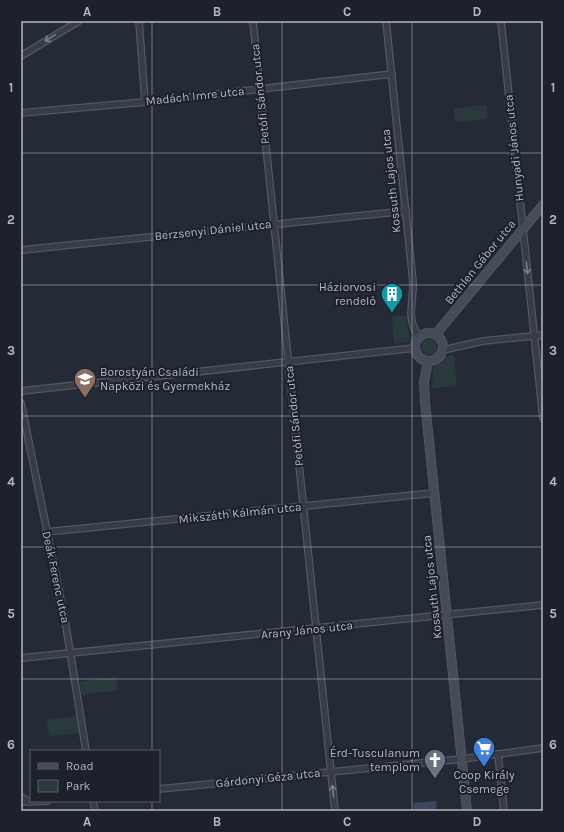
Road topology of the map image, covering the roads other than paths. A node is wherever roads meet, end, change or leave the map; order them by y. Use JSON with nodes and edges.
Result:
{"nodes":[{"id":1,"x":79,"y":21,"type":"edge"},
{"id":2,"x":139,"y":21,"type":"edge"},
{"id":3,"x":253,"y":21,"type":"edge"},
{"id":4,"x":386,"y":21,"type":"edge"},
{"id":5,"x":501,"y":21,"type":"edge"},
{"id":6,"x":21,"y":56,"type":"edge"},
{"id":7,"x":392,"y":74,"type":"junction"},
{"id":8,"x":260,"y":89,"type":"junction"},
{"id":9,"x":145,"y":102,"type":"junction"},
{"id":10,"x":21,"y":113,"type":"edge"},
{"id":11,"x":543,"y":205,"type":"edge"},
{"id":12,"x":406,"y":211,"type":"junction"},
{"id":13,"x":275,"y":224,"type":"junction"},
{"id":14,"x":522,"y":229,"type":"junction"},
{"id":15,"x":21,"y":250,"type":"edge"},
{"id":16,"x":436,"y":334,"type":"junction"},
{"id":17,"x":543,"y":335,"type":"edge"},
{"id":18,"x":535,"y":336,"type":"junction"},
{"id":19,"x":419,"y":337,"type":"junction"},
{"id":20,"x":415,"y":348,"type":"junction"},
{"id":21,"x":443,"y":350,"type":"junction"},
{"id":22,"x":428,"y":361,"type":"junction"},
{"id":23,"x":288,"y":363,"type":"junction"},
{"id":24,"x":21,"y":391,"type":"edge"},
{"id":25,"x":21,"y":403,"type":"edge"},
{"id":26,"x":543,"y":418,"type":"edge"},
{"id":27,"x":434,"y":493,"type":"junction"},
{"id":28,"x":303,"y":507,"type":"junction"},
{"id":29,"x":46,"y":532,"type":"junction"},
{"id":30,"x":543,"y":606,"type":"edge"},
{"id":31,"x":447,"y":615,"type":"junction"},
{"id":32,"x":316,"y":629,"type":"junction"},
{"id":33,"x":71,"y":654,"type":"junction"},
{"id":34,"x":21,"y":658,"type":"edge"},
{"id":35,"x":543,"y":748,"type":"edge"},
{"id":36,"x":86,"y":750,"type":"edge"},
{"id":37,"x":498,"y":754,"type":"junction"},
{"id":38,"x":462,"y":759,"type":"junction"},
{"id":39,"x":331,"y":771,"type":"junction"},
{"id":40,"x":160,"y":788,"type":"edge"},
{"id":41,"x":21,"y":797,"type":"edge"},
{"id":42,"x":21,"y":802,"type":"edge"},
{"id":43,"x":30,"y":802,"type":"joint"},
{"id":44,"x":335,"y":811,"type":"edge"},
{"id":45,"x":467,"y":811,"type":"edge"},
{"id":46,"x":504,"y":811,"type":"edge"}],
"edges":[{"from":1,"to":6,"type":"street","one_way":true},
{"from":2,"to":9,"type":"street"},
{"from":3,"to":8,"type":"street","name":"Petőfi Sándor utca"},
{"from":4,"to":7,"type":"street","name":"Kossuth Lajos utca"},
{"from":5,"to":14,"type":"street","name":"Hunyadi János utca"},
{"from":7,"to":8,"type":"street","name":"Madách Imre utca"},
{"from":7,"to":12,"type":"street","name":"Kossuth Lajos utca"},
{"from":8,"to":9,"type":"street","name":"Madách Imre utca"},
{"from":8,"to":13,"type":"street","name":"Petőfi Sándor utca"},
{"from":9,"to":10,"type":"street","name":"Madách Imre utca"},
{"from":11,"to":14,"type":"street","name":"Bethlen Gábor utca"},
{"from":12,"to":13,"type":"street","name":"Berzsenyi Dániel utca"},
{"from":12,"to":19,"type":"street","name":"Kossuth Lajos utca"},
{"from":13,"to":15,"type":"street","name":"Berzsenyi Dániel utca"},
{"from":13,"to":23,"type":"street","name":"Petőfi Sándor utca"},
{"from":14,"to":16,"type":"street","name":"Bethlen Gábor utca"},
{"from":14,"to":18,"type":"street","name":"Hunyadi János utca","one_way":true},
{"from":16,"to":19,"type":"street"},
{"from":16,"to":21,"type":"street"},
{"from":17,"to":18,"type":"street"},
{"from":18,"to":21,"type":"street"},
{"from":18,"to":26,"type":"street","name":"Hunyadi János utca"},
{"from":19,"to":20,"type":"street"},
{"from":20,"to":22,"type":"street"},
{"from":20,"to":23,"type":"street"},
{"from":21,"to":22,"type":"street"},
{"from":22,"to":27,"type":"street","name":"Kossuth Lajos utca"},
{"from":23,"to":24,"type":"street"},
{"from":23,"to":28,"type":"street","name":"Petőfi Sándor utca"},
{"from":25,"to":29,"type":"street","name":"Deák Ferenc utca"},
{"from":27,"to":28,"type":"street","name":"Mikszáth Kálmán utca"},
{"from":27,"to":31,"type":"street","name":"Kossuth Lajos utca"},
{"from":28,"to":29,"type":"street","name":"Mikszáth Kálmán utca"},
{"from":28,"to":32,"type":"street","name":"Petőfi Sándor utca"},
{"from":29,"to":33,"type":"street","name":"Deák Ferenc utca"},
{"from":30,"to":31,"type":"street","name":"Arany János utca"},
{"from":31,"to":32,"type":"street","name":"Arany János utca"},
{"from":31,"to":38,"type":"street","name":"Kossuth Lajos utca"},
{"from":32,"to":33,"type":"street","name":"Arany János utca"},
{"from":32,"to":39,"type":"street","name":"Petőfi Sándor utca"},
{"from":33,"to":34,"type":"street","name":"Arany János utca"},
{"from":33,"to":36,"type":"street","name":"Deák Ferenc utca"},
{"from":35,"to":37,"type":"street","name":"Gárdonyi Géza utca"},
{"from":37,"to":38,"type":"street","name":"Gárdonyi Géza utca"},
{"from":37,"to":46,"type":"street"},
{"from":38,"to":39,"type":"street","name":"Gárdonyi Géza utca"},
{"from":38,"to":45,"type":"street","name":"Kossuth Lajos utca"},
{"from":39,"to":40,"type":"street","name":"Gárdonyi Géza utca"},
{"from":44,"to":39,"type":"street","name":"Petőfi Sándor utca","one_way":true},
{"from":41,"to":43,"type":"street"},
{"from":42,"to":43,"type":"street"}]}
